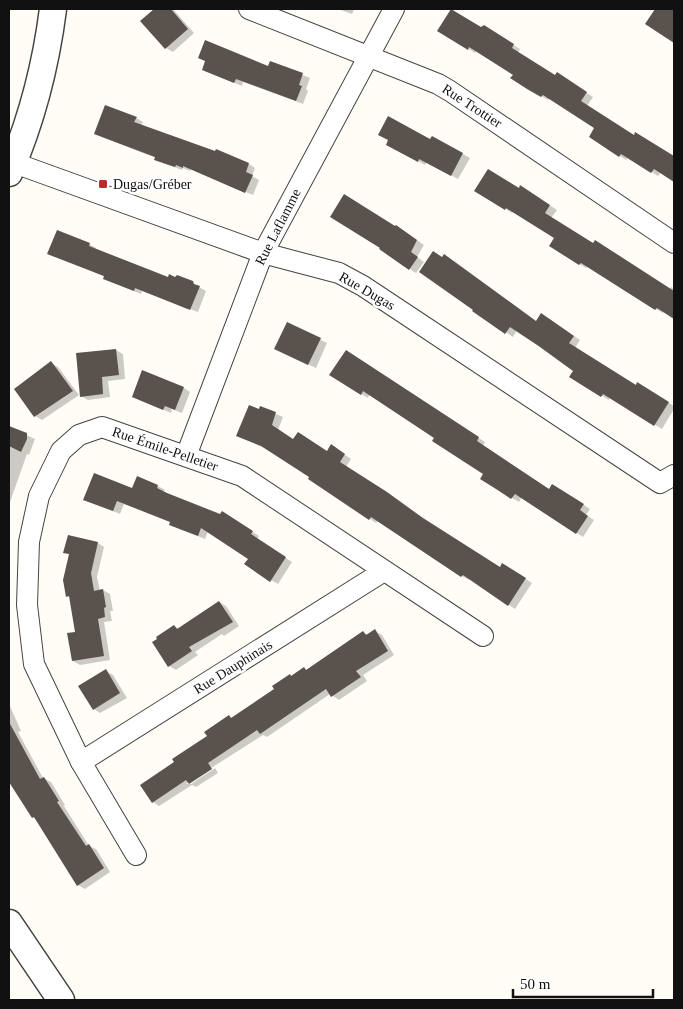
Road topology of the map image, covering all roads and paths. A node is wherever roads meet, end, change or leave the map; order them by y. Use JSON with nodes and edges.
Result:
{"nodes":[{"id":1,"x":35,"y":9,"type":"edge"},
{"id":2,"x":52,"y":9,"type":"edge"},
{"id":3,"x":249,"y":9,"type":"edge"},
{"id":4,"x":394,"y":9,"type":"edge"},
{"id":5,"x":368,"y":56,"type":"junction"},
{"id":6,"x":9,"y":120,"type":"edge"},
{"id":7,"x":10,"y":166,"type":"edge"},
{"id":8,"x":674,"y":243,"type":"edge"},
{"id":9,"x":263,"y":253,"type":"junction"},
{"id":10,"x":186,"y":456,"type":"junction"},
{"id":11,"x":667,"y":479,"type":"edge"},
{"id":12,"x":384,"y":572,"type":"junction"},
{"id":13,"x":483,"y":636,"type":"dead end"},
{"id":14,"x":81,"y":762,"type":"junction"},
{"id":15,"x":136,"y":855,"type":"dead end"},
{"id":16,"x":9,"y":923,"type":"edge"},
{"id":17,"x":61,"y":1000,"type":"edge"}],
"edges":[{"from":1,"to":6,"type":"street"},
{"from":2,"to":7,"type":"street"},
{"from":3,"to":5,"type":"street","name":"Rue Trottier"},
{"from":4,"to":5,"type":"street","name":"Rue Laflamme"},
{"from":5,"to":8,"type":"street","name":"Rue Trottier"},
{"from":5,"to":9,"type":"street","name":"Rue Laflamme"},
{"from":7,"to":9,"type":"street","name":"Rue Dugas"},
{"from":9,"to":10,"type":"street","name":"Rue Laflamme"},
{"from":9,"to":11,"type":"street","name":"Rue Dugas"},
{"from":10,"to":12,"type":"street","name":"Rue Émile-Pelletier"},
{"from":10,"to":14,"type":"street","name":"Rue Émile-Pelletier"},
{"from":12,"to":13,"type":"street","name":"Rue Émile-Pelletier"},
{"from":12,"to":14,"type":"street","name":"Rue Dauphinais"},
{"from":14,"to":15,"type":"street","name":"Rue Émile-Pelletier"},
{"from":16,"to":17,"type":"street"}]}
